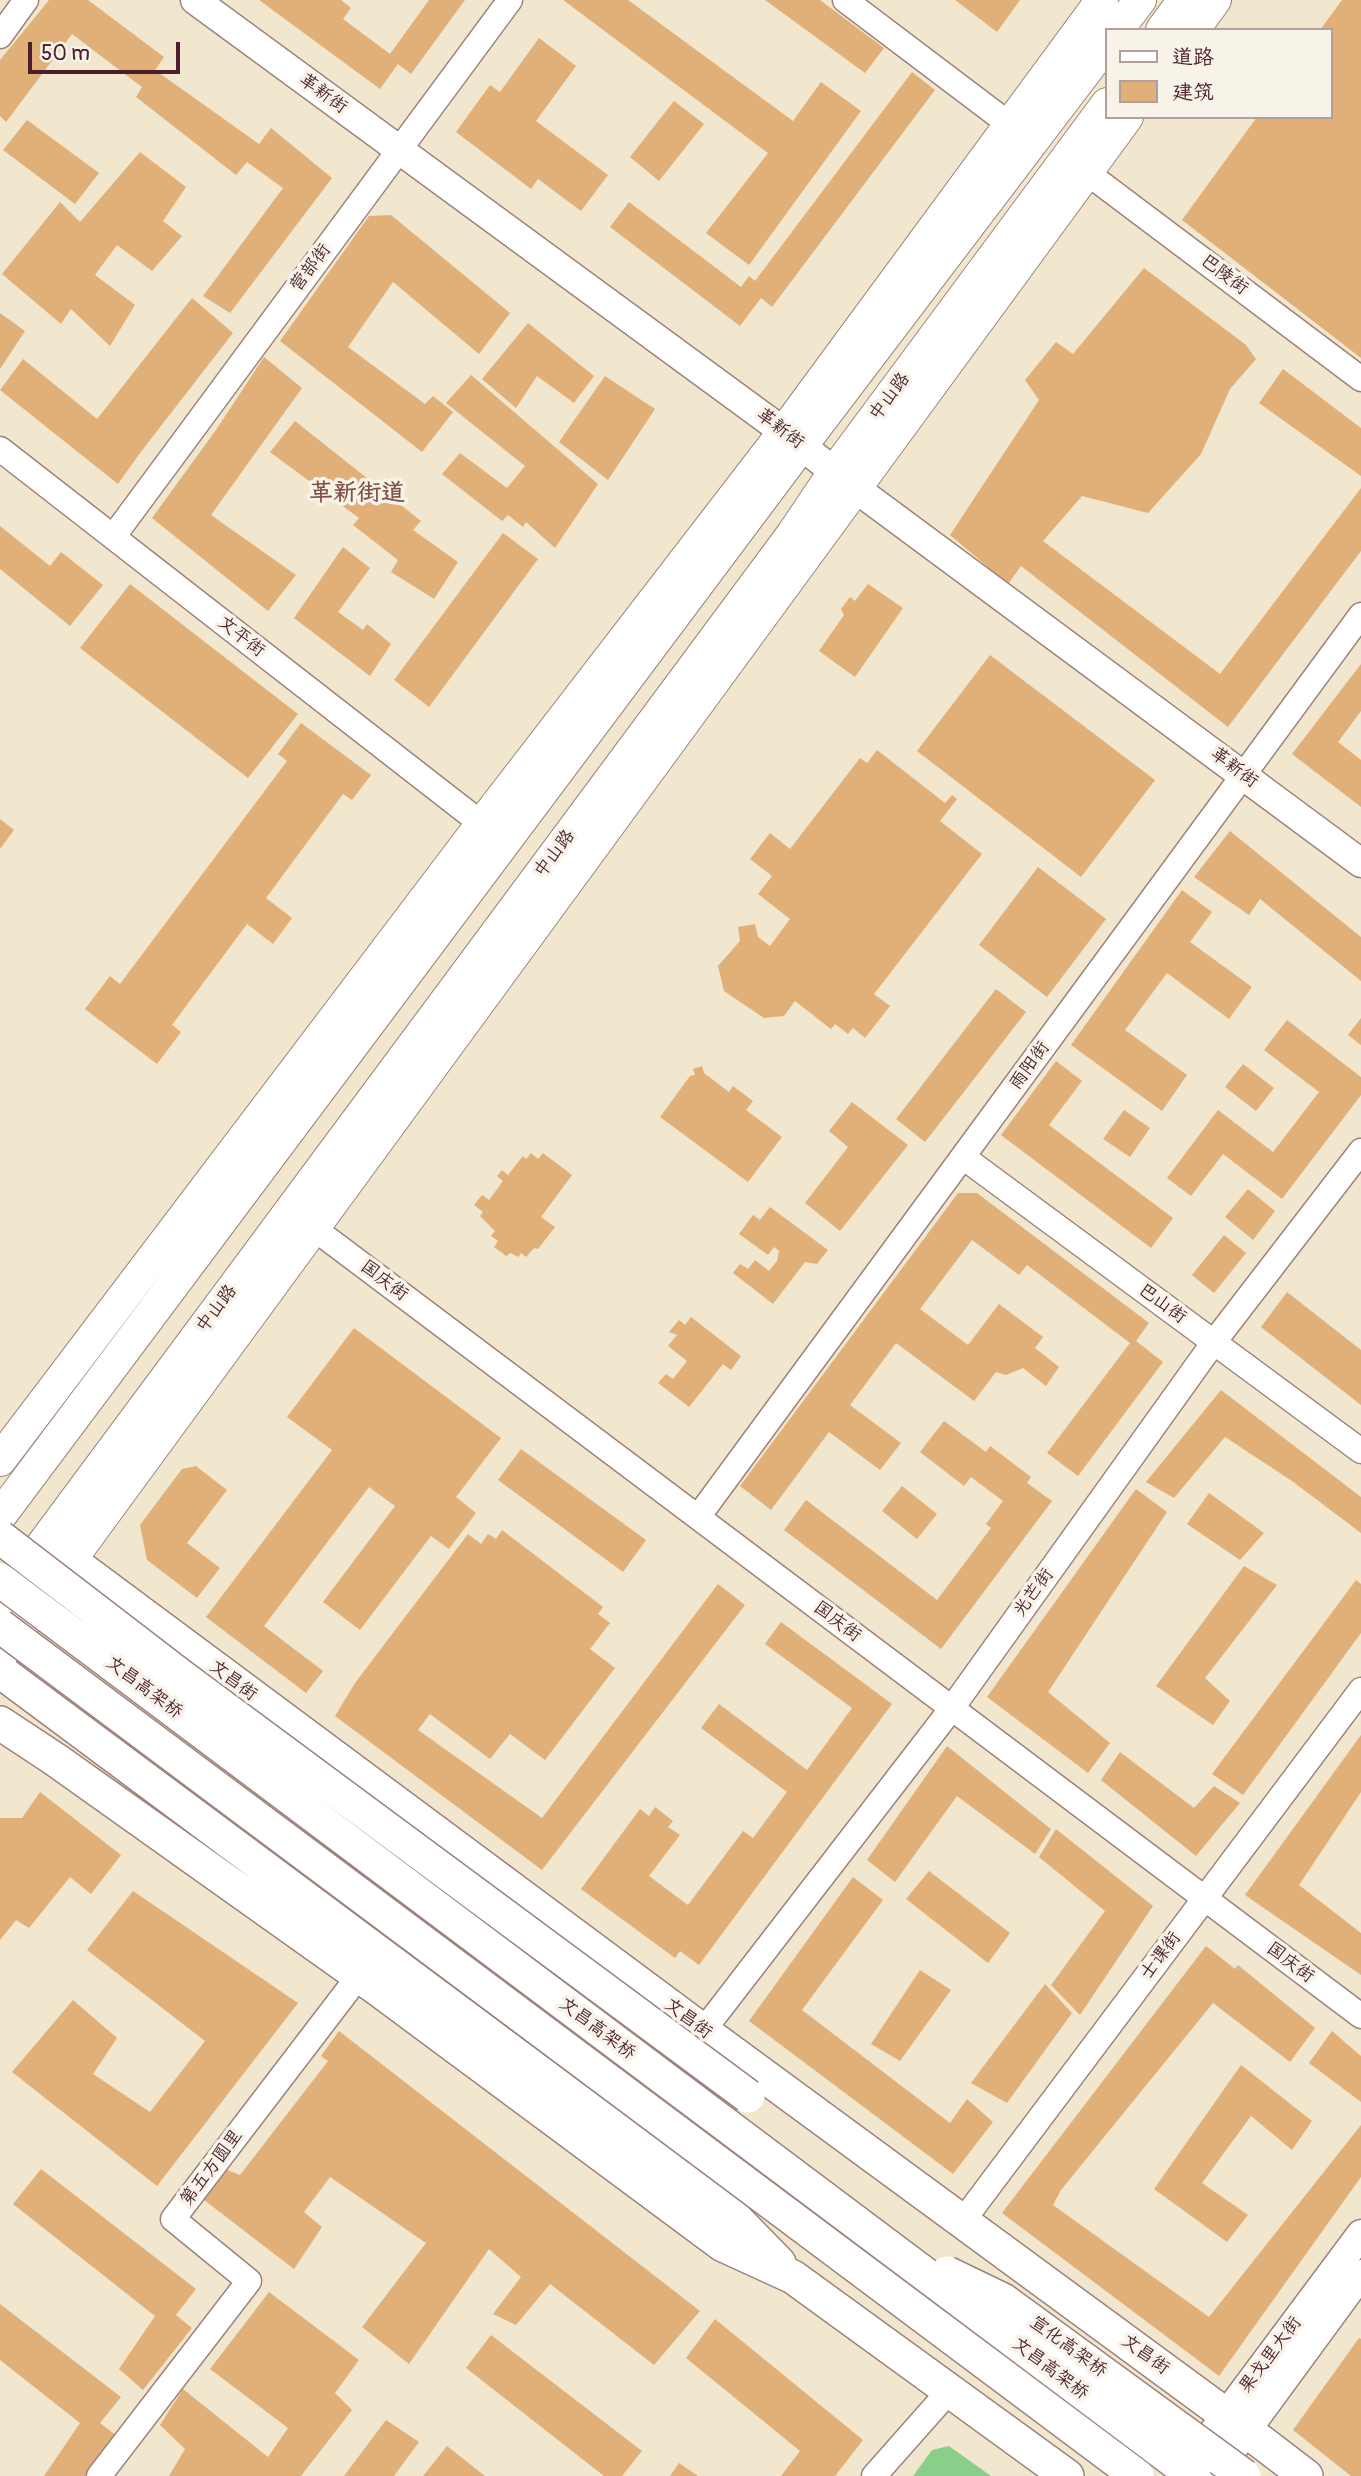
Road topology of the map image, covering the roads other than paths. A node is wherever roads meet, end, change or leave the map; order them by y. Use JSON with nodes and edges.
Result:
{"nodes":[{"id":1,"x":26,"y":0,"type":"edge"},
{"id":2,"x":195,"y":0,"type":"edge"},
{"id":3,"x":510,"y":0,"type":"edge"},
{"id":4,"x":845,"y":0,"type":"edge"},
{"id":5,"x":1102,"y":0,"type":"edge"},
{"id":6,"x":1140,"y":0,"type":"edge"},
{"id":7,"x":1184,"y":0,"type":"edge"},
{"id":8,"x":1216,"y":0,"type":"edge"},
{"id":9,"x":1119,"y":28,"type":"edge"},
{"id":10,"x":1163,"y":28,"type":"edge"},
{"id":11,"x":1195,"y":28,"type":"edge"},
{"id":12,"x":0,"y":36,"type":"edge"},
{"id":13,"x":1106,"y":44,"type":"edge"},
{"id":14,"x":1106,"y":105,"type":"edge"},
{"id":15,"x":1126,"y":119,"type":"edge"},
{"id":16,"x":1009,"y":124,"type":"junction"},
{"id":17,"x":399,"y":150,"type":"junction"},
{"id":18,"x":1086,"y":172,"type":"junction"},
{"id":19,"x":1361,"y":379,"type":"edge"},
{"id":20,"x":793,"y":439,"type":"junction"},
{"id":21,"x":0,"y":449,"type":"edge"},
{"id":22,"x":845,"y":479,"type":"junction"},
{"id":23,"x":113,"y":537,"type":"junction"},
{"id":24,"x":1361,"y":615,"type":"edge"},
{"id":25,"x":1243,"y":775,"type":"junction"},
{"id":26,"x":482,"y":824,"type":"junction"},
{"id":27,"x":1361,"y":863,"type":"edge"},
{"id":28,"x":1361,"y":1151,"type":"edge"},
{"id":29,"x":963,"y":1157,"type":"junction"},
{"id":30,"x":312,"y":1227,"type":"junction"},
{"id":31,"x":1214,"y":1342,"type":"junction"},
{"id":32,"x":1361,"y":1451,"type":"edge"},
{"id":33,"x":0,"y":1460,"type":"edge"},
{"id":34,"x":0,"y":1516,"type":"edge"},
{"id":35,"x":698,"y":1517,"type":"junction"},
{"id":36,"x":0,"y":1536,"type":"edge"},
{"id":37,"x":60,"y":1567,"type":"junction"},
{"id":38,"x":0,"y":1580,"type":"edge"},
{"id":39,"x":0,"y":1602,"type":"edge"},
{"id":40,"x":0,"y":1626,"type":"edge"},
{"id":41,"x":0,"y":1656,"type":"edge"},
{"id":42,"x":113,"y":1665,"type":"junction"},
{"id":43,"x":0,"y":1671,"type":"edge"},
{"id":44,"x":1361,"y":1690,"type":"edge"},
{"id":45,"x":951,"y":1708,"type":"junction"},
{"id":46,"x":0,"y":1723,"type":"edge"},
{"id":47,"x":1204,"y":1898,"type":"junction"},
{"id":48,"x":358,"y":1977,"type":"junction"},
{"id":49,"x":1361,"y":2016,"type":"edge"},
{"id":50,"x":703,"y":2031,"type":"junction"},
{"id":51,"x":901,"y":2177,"type":"junction"},
{"id":52,"x":962,"y":2221,"type":"junction"},
{"id":53,"x":1361,"y":2234,"type":"edge"},
{"id":54,"x":878,"y":2241,"type":"junction"},
{"id":55,"x":1361,"y":2274,"type":"edge"},
{"id":56,"x":793,"y":2277,"type":"junction"},
{"id":57,"x":950,"y":2390,"type":"junction"},
{"id":58,"x":1236,"y":2423,"type":"junction"},
{"id":59,"x":99,"y":2476,"type":"edge"},
{"id":60,"x":874,"y":2476,"type":"edge"},
{"id":61,"x":1068,"y":2476,"type":"edge"},
{"id":62,"x":1138,"y":2476,"type":"edge"},
{"id":63,"x":1180,"y":2476,"type":"edge"},
{"id":64,"x":1194,"y":2476,"type":"edge"},
{"id":65,"x":1213,"y":2476,"type":"edge"},
{"id":66,"x":1244,"y":2476,"type":"edge"},
{"id":67,"x":1306,"y":2476,"type":"edge"}],
"edges":[{"from":1,"to":12,"type":"street"},
{"from":2,"to":17,"type":"main road","name":"革新街"},
{"from":3,"to":17,"type":"street","name":"营部街"},
{"from":4,"to":16,"type":"street"},
{"from":5,"to":16,"type":"main road"},
{"from":6,"to":9,"type":"main road"},
{"from":7,"to":10,"type":"main road"},
{"from":8,"to":11,"type":"main road"},
{"from":13,"to":20,"type":"main road"},
{"from":14,"to":22,"type":"main road","name":"中山路"},
{"from":15,"to":18,"type":"main road"},
{"from":16,"to":20,"type":"main road"},
{"from":17,"to":20,"type":"main road","name":"革新街"},
{"from":17,"to":23,"type":"street","name":"营部街"},
{"from":18,"to":19,"type":"street","name":"巴陵街"},
{"from":18,"to":22,"type":"main road"},
{"from":20,"to":22,"type":"main road","name":"革新街"},
{"from":20,"to":26,"type":"main road"},
{"from":20,"to":34,"type":"main road"},
{"from":21,"to":23,"type":"street","name":"文平街"},
{"from":22,"to":25,"type":"main road","name":"革新街"},
{"from":22,"to":30,"type":"main road"},
{"from":22,"to":39,"type":"main road","name":"中山路"},
{"from":23,"to":26,"type":"street","name":"文平街"},
{"from":24,"to":25,"type":"street","name":"雨阳街"},
{"from":25,"to":27,"type":"main road","name":"革新街"},
{"from":25,"to":29,"type":"street","name":"雨阳街"},
{"from":26,"to":33,"type":"main road"},
{"from":28,"to":31,"type":"street","name":"光芒街"},
{"from":29,"to":31,"type":"street","name":"巴山街"},
{"from":29,"to":35,"type":"street","name":"雨阳街"},
{"from":30,"to":35,"type":"street","name":"国庆街"},
{"from":30,"to":37,"type":"main road"},
{"from":31,"to":32,"type":"street","name":"巴山街"},
{"from":31,"to":45,"type":"street","name":"光芒街"},
{"from":35,"to":45,"type":"street","name":"国庆街"},
{"from":36,"to":37,"type":"highway","bridge":true},
{"from":37,"to":41,"type":"main road"},
{"from":37,"to":42,"type":"highway","bridge":true},
{"from":37,"to":50,"type":"highway","name":"文昌街"},
{"from":37,"to":51,"type":"highway","bridge":true},
{"from":38,"to":42,"type":"highway","name":"文昌高架桥","bridge":true},
{"from":40,"to":62,"type":"highway","name":"文昌高架桥","bridge":true},
{"from":42,"to":54,"type":"highway","name":"文昌高架桥","bridge":true},
{"from":43,"to":56,"type":"highway"},
{"from":44,"to":47,"type":"street","name":"士课街"},
{"from":45,"to":47,"type":"street","name":"国庆街"},
{"from":45,"to":50,"type":"street","name":"光芒街"},
{"from":46,"to":48,"type":"highway"},
{"from":47,"to":49,"type":"street","name":"国庆街"},
{"from":47,"to":52,"type":"street","name":"士课街"},
{"from":48,"to":56,"type":"highway"},
{"from":48,"to":59,"type":"street","name":"第五方圆里"},
{"from":50,"to":51,"type":"highway","name":"文昌街"},
{"from":51,"to":52,"type":"highway","name":"文昌街"},
{"from":52,"to":58,"type":"highway","name":"文昌街"},
{"from":53,"to":58,"type":"main road","name":"果戈里大街"},
{"from":54,"to":64,"type":"highway","name":"文昌高架桥","bridge":true},
{"from":54,"to":66,"type":"highway","name":"宣化高架桥","bridge":true},
{"from":55,"to":58,"type":"main road","name":"果戈里大街"},
{"from":56,"to":57,"type":"highway"},
{"from":57,"to":60,"type":"street"},
{"from":57,"to":61,"type":"highway"},
{"from":58,"to":63,"type":"main road","name":"果戈里大街"},
{"from":58,"to":65,"type":"main road","name":"果戈里大街"},
{"from":58,"to":67,"type":"highway","name":"文昌街"}]}
